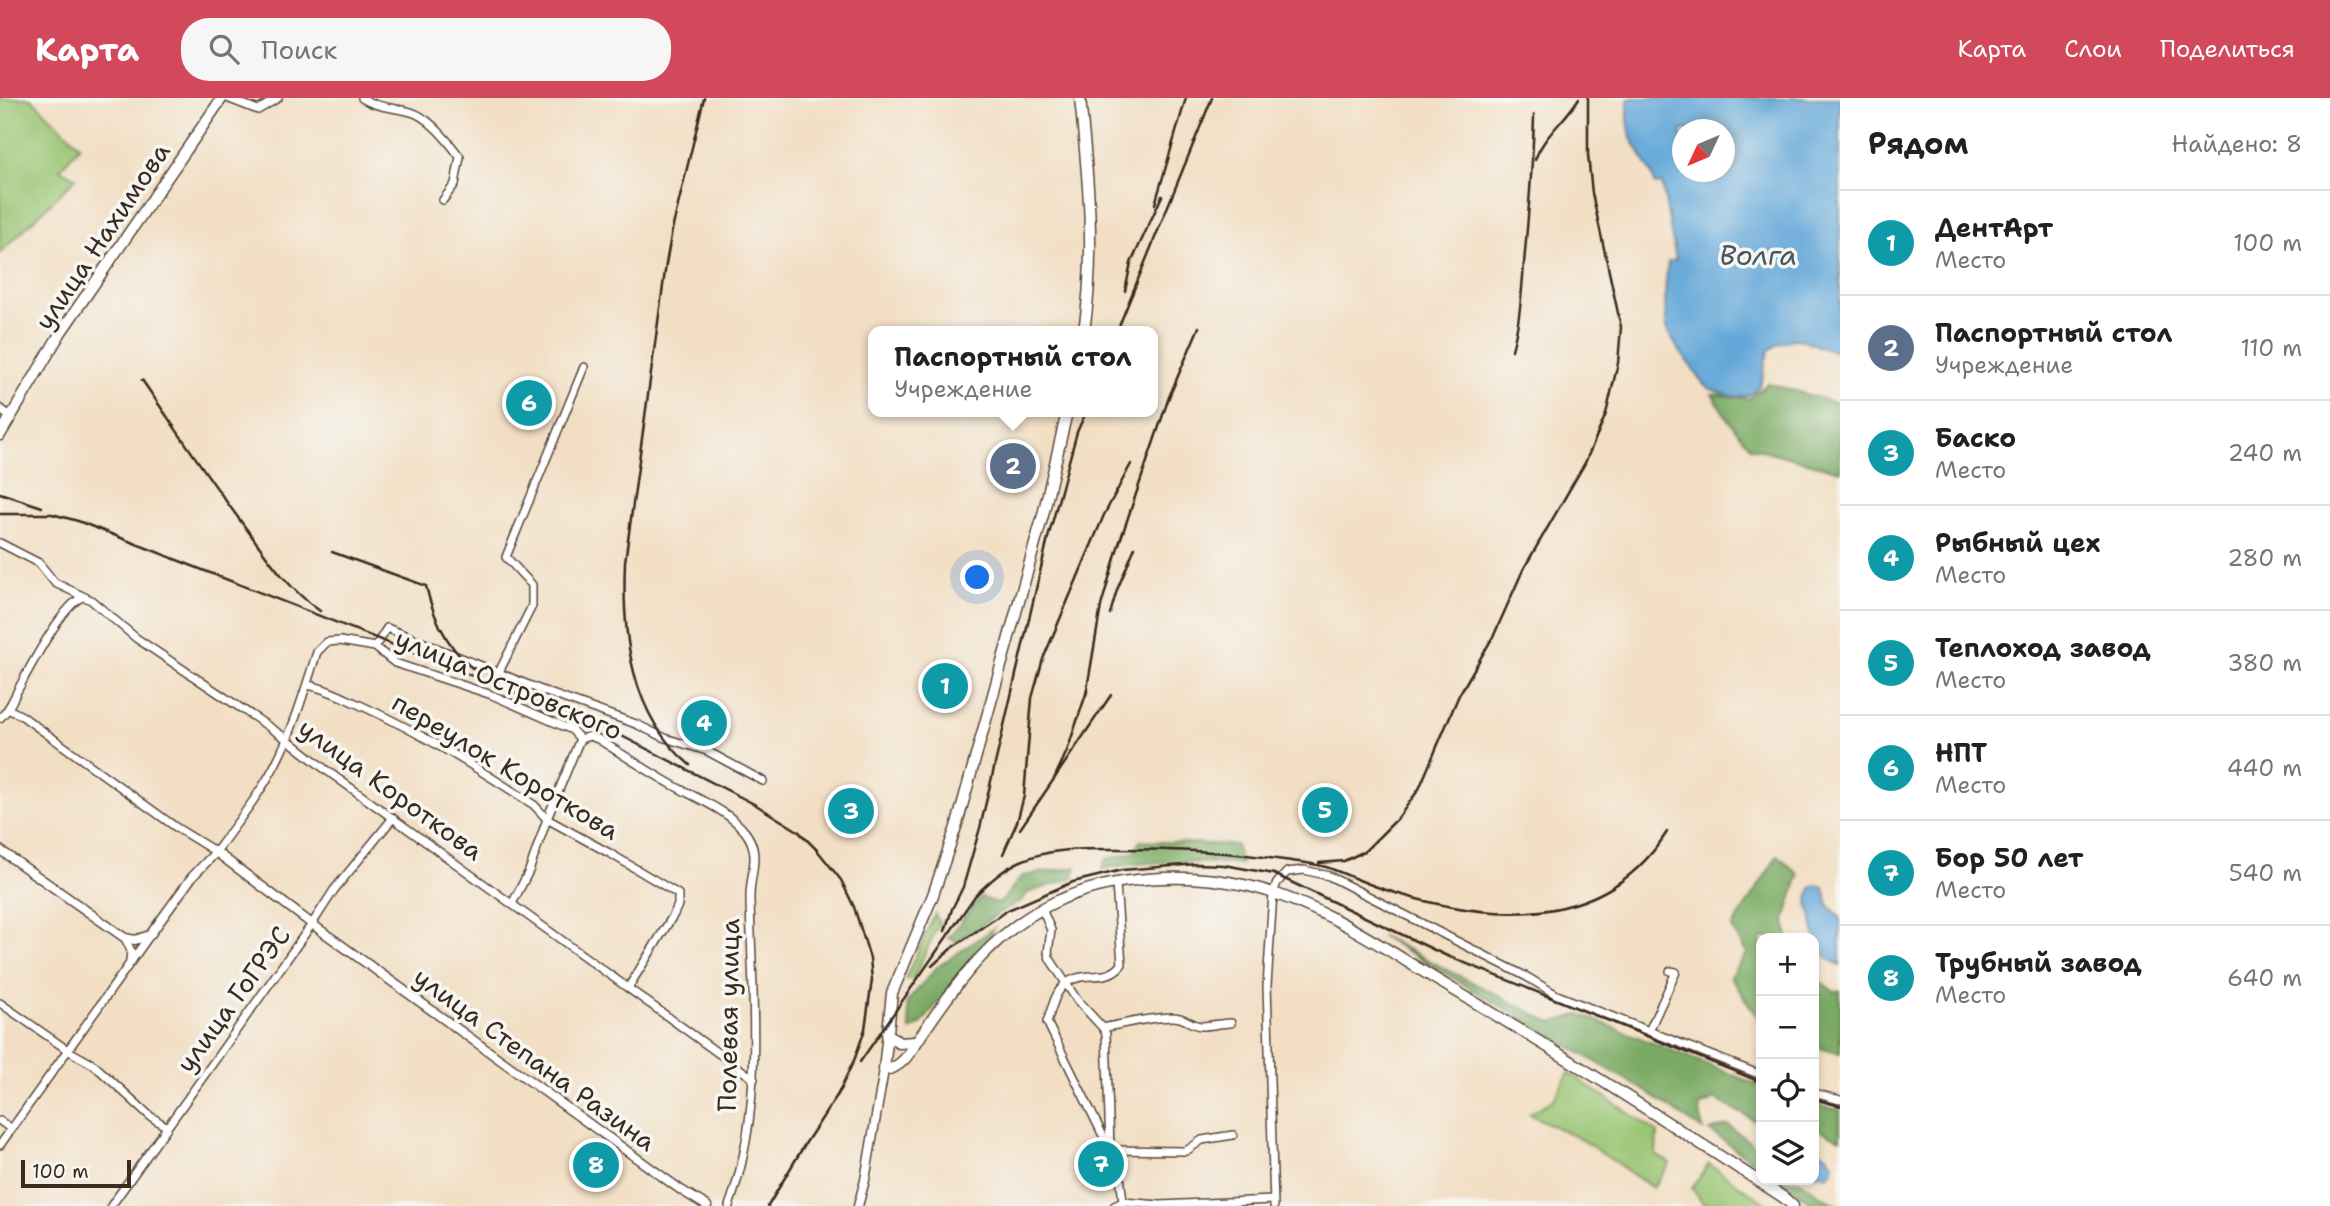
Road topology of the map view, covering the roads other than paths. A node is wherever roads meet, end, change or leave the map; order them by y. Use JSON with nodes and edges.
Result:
{"nodes":[{"id":1,"x":222,"y":98,"type":"edge"},
{"id":2,"x":227,"y":98,"type":"edge"},
{"id":3,"x":278,"y":98,"type":"edge"},
{"id":4,"x":362,"y":98,"type":"edge"},
{"id":5,"x":1080,"y":98,"type":"edge"},
{"id":6,"x":443,"y":200,"type":"dead end"},
{"id":7,"x":1085,"y":326,"type":"edge"},
{"id":8,"x":584,"y":368,"type":"dead end"},
{"id":9,"x":0,"y":409,"type":"edge"},
{"id":10,"x":11,"y":417,"type":"junction"},
{"id":11,"x":1066,"y":417,"type":"edge"},
{"id":12,"x":0,"y":435,"type":"edge"},
{"id":13,"x":0,"y":543,"type":"edge"},
{"id":14,"x":82,"y":597,"type":"junction"},
{"id":15,"x":375,"y":647,"type":"junction"},
{"id":16,"x":499,"y":672,"type":"junction"},
{"id":17,"x":307,"y":685,"type":"junction"},
{"id":18,"x":10,"y":710,"type":"junction"},
{"id":19,"x":0,"y":718,"type":"edge"},
{"id":20,"x":287,"y":739,"type":"junction"},
{"id":21,"x":580,"y":739,"type":"junction"},
{"id":22,"x":763,"y":781,"type":"dead end"},
{"id":23,"x":393,"y":818,"type":"junction"},
{"id":24,"x":547,"y":819,"type":"junction"},
{"id":25,"x":741,"y":827,"type":"joint"},
{"id":26,"x":0,"y":850,"type":"edge"},
{"id":27,"x":216,"y":852,"type":"junction"},
{"id":28,"x":1116,"y":884,"type":"junction"},
{"id":29,"x":1273,"y":893,"type":"junction"},
{"id":30,"x":512,"y":904,"type":"junction"},
{"id":31,"x":1042,"y":909,"type":"junction"},
{"id":32,"x":312,"y":925,"type":"junction"},
{"id":33,"x":150,"y":935,"type":"junction"},
{"id":34,"x":125,"y":938,"type":"junction"},
{"id":35,"x":129,"y":965,"type":"junction"},
{"id":36,"x":1670,"y":971,"type":"dead end"},
{"id":37,"x":1066,"y":984,"type":"junction"},
{"id":38,"x":628,"y":988,"type":"junction"},
{"id":39,"x":0,"y":1003,"type":"edge"},
{"id":40,"x":1231,"y":1023,"type":"dead end"},
{"id":41,"x":1103,"y":1028,"type":"junction"},
{"id":42,"x":1649,"y":1031,"type":"junction"},
{"id":43,"x":887,"y":1033,"type":"junction"},
{"id":44,"x":915,"y":1042,"type":"junction"},
{"id":45,"x":69,"y":1051,"type":"junction"},
{"id":46,"x":884,"y":1070,"type":"junction"},
{"id":47,"x":1756,"y":1073,"type":"edge"},
{"id":48,"x":754,"y":1079,"type":"junction"},
{"id":49,"x":1819,"y":1094,"type":"edge"},
{"id":50,"x":1840,"y":1100,"type":"edge"},
{"id":51,"x":0,"y":1121,"type":"edge"},
{"id":52,"x":167,"y":1127,"type":"junction"},
{"id":53,"x":11,"y":1129,"type":"junction"},
{"id":54,"x":1233,"y":1135,"type":"dead end"},
{"id":55,"x":0,"y":1145,"type":"edge"},
{"id":56,"x":1110,"y":1150,"type":"junction"},
{"id":57,"x":1123,"y":1202,"type":"junction"},
{"id":58,"x":1273,"y":1203,"type":"edge"},
{"id":59,"x":1181,"y":1205,"type":"edge"},
{"id":60,"x":111,"y":1206,"type":"edge"},
{"id":61,"x":707,"y":1206,"type":"edge"},
{"id":62,"x":729,"y":1206,"type":"edge"},
{"id":63,"x":858,"y":1206,"type":"edge"},
{"id":64,"x":1114,"y":1206,"type":"edge"},
{"id":65,"x":1793,"y":1206,"type":"edge"}],
"edges":[{"from":1,"to":10,"type":"main road","name":"улица Нахимова"},
{"from":2,"to":3,"type":"street"},
{"from":4,"to":6,"type":"street"},
{"from":5,"to":7,"type":"main road"},
{"from":8,"to":16,"type":"street"},
{"from":9,"to":10,"type":"street"},
{"from":10,"to":12,"type":"main road","name":"улица Нахимова"},
{"from":11,"to":43,"type":"main road"},
{"from":13,"to":14,"type":"street","name":"улица Короткова"},
{"from":14,"to":18,"type":"street"},
{"from":14,"to":20,"type":"street","name":"улица Короткова"},
{"from":15,"to":16,"type":"street"},
{"from":15,"to":17,"type":"street","name":"улица Островского"},
{"from":15,"to":21,"type":"street","name":"улица Островского"},
{"from":16,"to":22,"type":"street"},
{"from":17,"to":20,"type":"street"},
{"from":17,"to":24,"type":"street","name":"переулок Короткова"},
{"from":18,"to":19,"type":"street"},
{"from":18,"to":27,"type":"street"},
{"from":20,"to":23,"type":"street","name":"улица Короткова"},
{"from":20,"to":27,"type":"street"},
{"from":21,"to":24,"type":"street"},
{"from":21,"to":25,"type":"street","name":"улица Островского"},
{"from":23,"to":30,"type":"street","name":"улица Короткова"},
{"from":23,"to":32,"type":"street","name":"улица ГоГРЭС"},
{"from":24,"to":30,"type":"street"},
{"from":24,"to":38,"type":"street","name":"переулок Короткова"},
{"from":25,"to":48,"type":"street","name":"Полевая улица"},
{"from":26,"to":34,"type":"street"},
{"from":27,"to":32,"type":"street"},
{"from":27,"to":33,"type":"street"},
{"from":28,"to":29,"type":"main road"},
{"from":28,"to":31,"type":"main road"},
{"from":28,"to":37,"type":"street"},
{"from":29,"to":42,"type":"street"},
{"from":29,"to":58,"type":"street"},
{"from":29,"to":65,"type":"main road"},
{"from":30,"to":38,"type":"street","name":"улица Короткова"},
{"from":31,"to":37,"type":"street"},
{"from":31,"to":44,"type":"main road"},
{"from":32,"to":52,"type":"street","name":"улица ГоГРЭС"},
{"from":32,"to":61,"type":"street","name":"улица Степана Разина"},
{"from":33,"to":34,"type":"street"},
{"from":33,"to":35,"type":"street"},
{"from":34,"to":35,"type":"street"},
{"from":35,"to":45,"type":"street"},
{"from":36,"to":42,"type":"street"},
{"from":37,"to":41,"type":"street"},
{"from":37,"to":56,"type":"street"},
{"from":38,"to":48,"type":"street","name":"улица Короткова"},
{"from":39,"to":45,"type":"street"},
{"from":40,"to":41,"type":"street"},
{"from":41,"to":56,"type":"street"},
{"from":42,"to":47,"type":"street"},
{"from":43,"to":44,"type":"main road"},
{"from":43,"to":46,"type":"main road"},
{"from":44,"to":46,"type":"main road"},
{"from":45,"to":52,"type":"street"},
{"from":45,"to":53,"type":"street"},
{"from":46,"to":63,"type":"street"},
{"from":48,"to":62,"type":"street","name":"Полевая улица"},
{"from":49,"to":50,"type":"street"},
{"from":51,"to":53,"type":"street"},
{"from":52,"to":60,"type":"street","name":"улица ГоГРЭС"},
{"from":53,"to":55,"type":"street"},
{"from":54,"to":56,"type":"street"},
{"from":56,"to":57,"type":"street"},
{"from":57,"to":59,"type":"street"},
{"from":57,"to":64,"type":"street"},
{"from":58,"to":59,"type":"street"}]}
